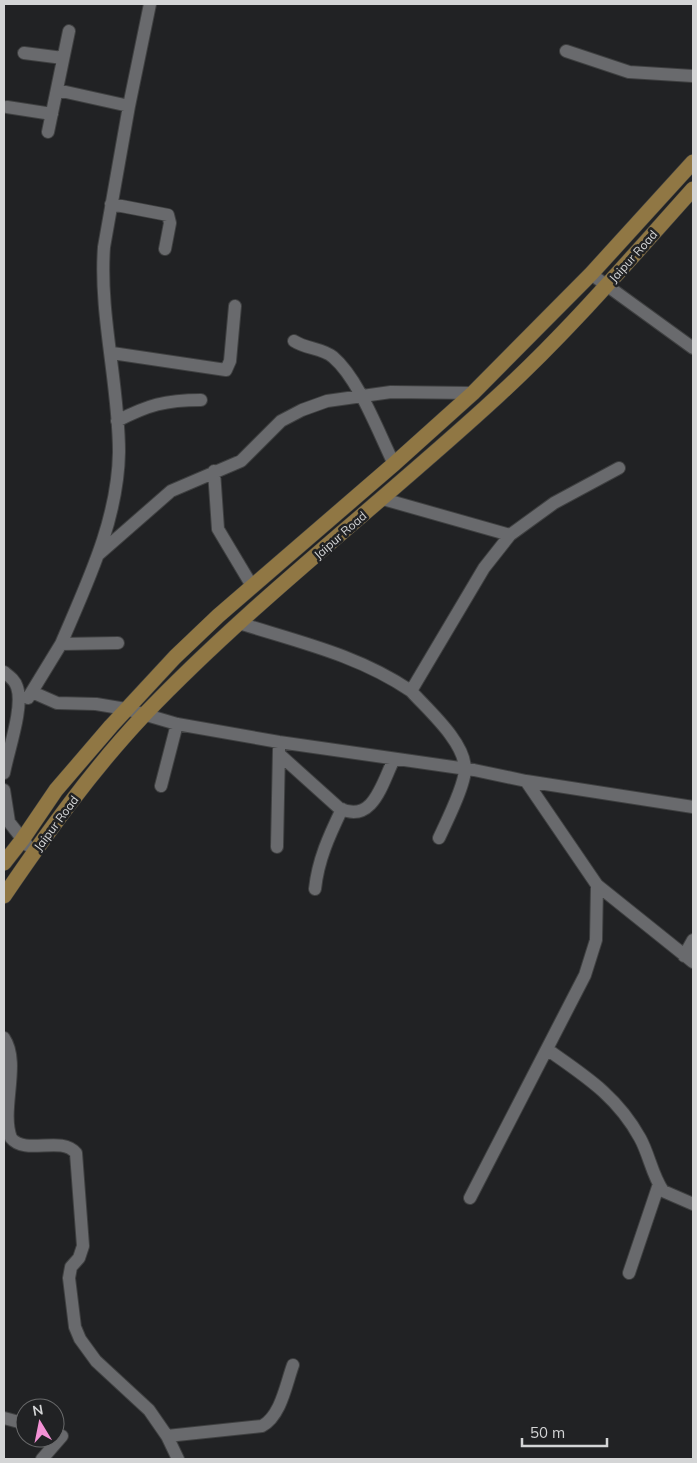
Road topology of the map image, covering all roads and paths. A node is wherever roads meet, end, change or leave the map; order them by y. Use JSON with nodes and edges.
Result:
{"nodes":[{"id":1,"x":150,"y":4,"type":"edge"},
{"id":2,"x":68,"y":31,"type":"dead end"},
{"id":3,"x":566,"y":52,"type":"dead end"},
{"id":4,"x":24,"y":53,"type":"dead end"},
{"id":5,"x":63,"y":58,"type":"junction"},
{"id":6,"x":693,"y":76,"type":"edge"},
{"id":7,"x":57,"y":90,"type":"junction"},
{"id":8,"x":7,"y":106,"type":"dead end"},
{"id":9,"x":129,"y":106,"type":"junction"},
{"id":10,"x":52,"y":114,"type":"junction"},
{"id":11,"x":48,"y":132,"type":"dead end"},
{"id":12,"x":693,"y":162,"type":"edge"},
{"id":13,"x":693,"y":189,"type":"edge"},
{"id":14,"x":111,"y":204,"type":"junction"},
{"id":15,"x":165,"y":249,"type":"dead end"},
{"id":16,"x":591,"y":274,"type":"junction"},
{"id":17,"x":607,"y":285,"type":"junction"},
{"id":18,"x":235,"y":306,"type":"dead end"},
{"id":19,"x":294,"y":341,"type":"dead end"},
{"id":20,"x":693,"y":348,"type":"edge"},
{"id":21,"x":112,"y":353,"type":"junction"},
{"id":22,"x":472,"y":392,"type":"junction"},
{"id":23,"x":361,"y":396,"type":"junction"},
{"id":24,"x":200,"y":400,"type":"dead end"},
{"id":25,"x":116,"y":421,"type":"junction"},
{"id":26,"x":394,"y":464,"type":"junction"},
{"id":27,"x":619,"y":468,"type":"dead end"},
{"id":28,"x":214,"y":471,"type":"junction"},
{"id":29,"x":380,"y":476,"type":"junction"},
{"id":30,"x":388,"y":495,"type":"junction"},
{"id":31,"x":510,"y":534,"type":"junction"},
{"id":32,"x":99,"y":554,"type":"junction"},
{"id":33,"x":252,"y":586,"type":"junction"},
{"id":34,"x":239,"y":623,"type":"junction"},
{"id":35,"x":118,"y":643,"type":"dead end"},
{"id":36,"x":61,"y":644,"type":"junction"},
{"id":37,"x":4,"y":673,"type":"edge"},
{"id":38,"x":411,"y":691,"type":"junction"},
{"id":39,"x":32,"y":692,"type":"junction"},
{"id":40,"x":126,"y":710,"type":"junction"},
{"id":41,"x":17,"y":712,"type":"junction"},
{"id":42,"x":144,"y":716,"type":"junction"},
{"id":43,"x":177,"y":724,"type":"junction"},
{"id":44,"x":279,"y":748,"type":"junction"},
{"id":45,"x":394,"y":759,"type":"junction"},
{"id":46,"x":465,"y":770,"type":"junction"},
{"id":47,"x":4,"y":773,"type":"edge"},
{"id":48,"x":526,"y":782,"type":"junction"},
{"id":49,"x":161,"y":786,"type":"dead end"},
{"id":50,"x":4,"y":790,"type":"edge"},
{"id":51,"x":693,"y":807,"type":"edge"},
{"id":52,"x":342,"y":809,"type":"junction"},
{"id":53,"x":439,"y":838,"type":"dead end"},
{"id":54,"x":22,"y":840,"type":"junction"},
{"id":55,"x":278,"y":847,"type":"dead end"},
{"id":56,"x":34,"y":853,"type":"junction"},
{"id":57,"x":5,"y":859,"type":"edge"},
{"id":58,"x":597,"y":885,"type":"junction"},
{"id":59,"x":315,"y":889,"type":"dead end"},
{"id":60,"x":4,"y":896,"type":"edge"},
{"id":61,"x":693,"y":940,"type":"edge"},
{"id":62,"x":688,"y":959,"type":"edge"},
{"id":63,"x":4,"y":1038,"type":"edge"},
{"id":64,"x":548,"y":1050,"type":"junction"},
{"id":65,"x":659,"y":1184,"type":"junction"},
{"id":66,"x":470,"y":1198,"type":"dead end"},
{"id":67,"x":693,"y":1204,"type":"edge"},
{"id":68,"x":629,"y":1273,"type":"dead end"},
{"id":69,"x":293,"y":1365,"type":"dead end"},
{"id":70,"x":168,"y":1436,"type":"junction"},
{"id":71,"x":52,"y":1448,"type":"edge"},
{"id":72,"x":42,"y":1459,"type":"edge"},
{"id":73,"x":178,"y":1459,"type":"edge"}],
"edges":[{"from":1,"to":9,"type":"street"},
{"from":2,"to":5,"type":"street"},
{"from":3,"to":6,"type":"street"},
{"from":4,"to":5,"type":"street"},
{"from":5,"to":7,"type":"street"},
{"from":7,"to":9,"type":"street"},
{"from":7,"to":10,"type":"street"},
{"from":8,"to":10,"type":"street"},
{"from":9,"to":14,"type":"street"},
{"from":10,"to":11,"type":"street"},
{"from":12,"to":16,"type":"main road","name":"Jaipur Road"},
{"from":13,"to":17,"type":"main road","name":"Jaipur Road"},
{"from":14,"to":15,"type":"street"},
{"from":14,"to":21,"type":"street"},
{"from":16,"to":17,"type":"street"},
{"from":16,"to":22,"type":"main road","name":"Jaipur Road"},
{"from":17,"to":20,"type":"street"},
{"from":17,"to":30,"type":"main road","name":"Jaipur Road"},
{"from":18,"to":21,"type":"street"},
{"from":19,"to":23,"type":"street"},
{"from":21,"to":25,"type":"street"},
{"from":22,"to":23,"type":"street"},
{"from":22,"to":26,"type":"main road","name":"Jaipur Road"},
{"from":23,"to":26,"type":"street"},
{"from":23,"to":28,"type":"street"},
{"from":24,"to":25,"type":"street"},
{"from":25,"to":32,"type":"street"},
{"from":26,"to":29,"type":"main road","name":"Jaipur Road"},
{"from":27,"to":31,"type":"street"},
{"from":28,"to":32,"type":"street"},
{"from":28,"to":33,"type":"street"},
{"from":29,"to":30,"type":"main road"},
{"from":29,"to":33,"type":"main road","name":"Jaipur Road"},
{"from":30,"to":31,"type":"street"},
{"from":30,"to":34,"type":"main road","name":"Jaipur Road"},
{"from":31,"to":38,"type":"street"},
{"from":32,"to":36,"type":"street"},
{"from":33,"to":40,"type":"main road","name":"Jaipur Road"},
{"from":34,"to":38,"type":"street"},
{"from":34,"to":42,"type":"main road","name":"Jaipur Road"},
{"from":35,"to":36,"type":"street"},
{"from":36,"to":39,"type":"street"},
{"from":37,"to":41,"type":"street"},
{"from":38,"to":46,"type":"street"},
{"from":39,"to":40,"type":"street"},
{"from":39,"to":41,"type":"street"},
{"from":40,"to":42,"type":"street"},
{"from":40,"to":54,"type":"main road","name":"Jaipur Road"},
{"from":41,"to":47,"type":"street"},
{"from":42,"to":43,"type":"street"},
{"from":42,"to":56,"type":"main road","name":"Jaipur Road"},
{"from":43,"to":44,"type":"street"},
{"from":43,"to":49,"type":"street"},
{"from":44,"to":45,"type":"street"},
{"from":44,"to":52,"type":"street"},
{"from":44,"to":55,"type":"street"},
{"from":45,"to":46,"type":"street"},
{"from":45,"to":52,"type":"street"},
{"from":46,"to":48,"type":"street"},
{"from":46,"to":53,"type":"street"},
{"from":48,"to":51,"type":"street"},
{"from":48,"to":58,"type":"street"},
{"from":50,"to":54,"type":"street"},
{"from":52,"to":59,"type":"street"},
{"from":54,"to":56,"type":"street"},
{"from":54,"to":57,"type":"main road","name":"Jaipur Road"},
{"from":56,"to":60,"type":"main road","name":"Jaipur Road"},
{"from":58,"to":62,"type":"street"},
{"from":58,"to":64,"type":"street"},
{"from":61,"to":62,"type":"street"},
{"from":63,"to":70,"type":"street"},
{"from":64,"to":65,"type":"street"},
{"from":64,"to":66,"type":"street"},
{"from":65,"to":67,"type":"street"},
{"from":65,"to":68,"type":"street"},
{"from":69,"to":70,"type":"street"},
{"from":70,"to":73,"type":"street"},
{"from":71,"to":72,"type":"street"}]}
